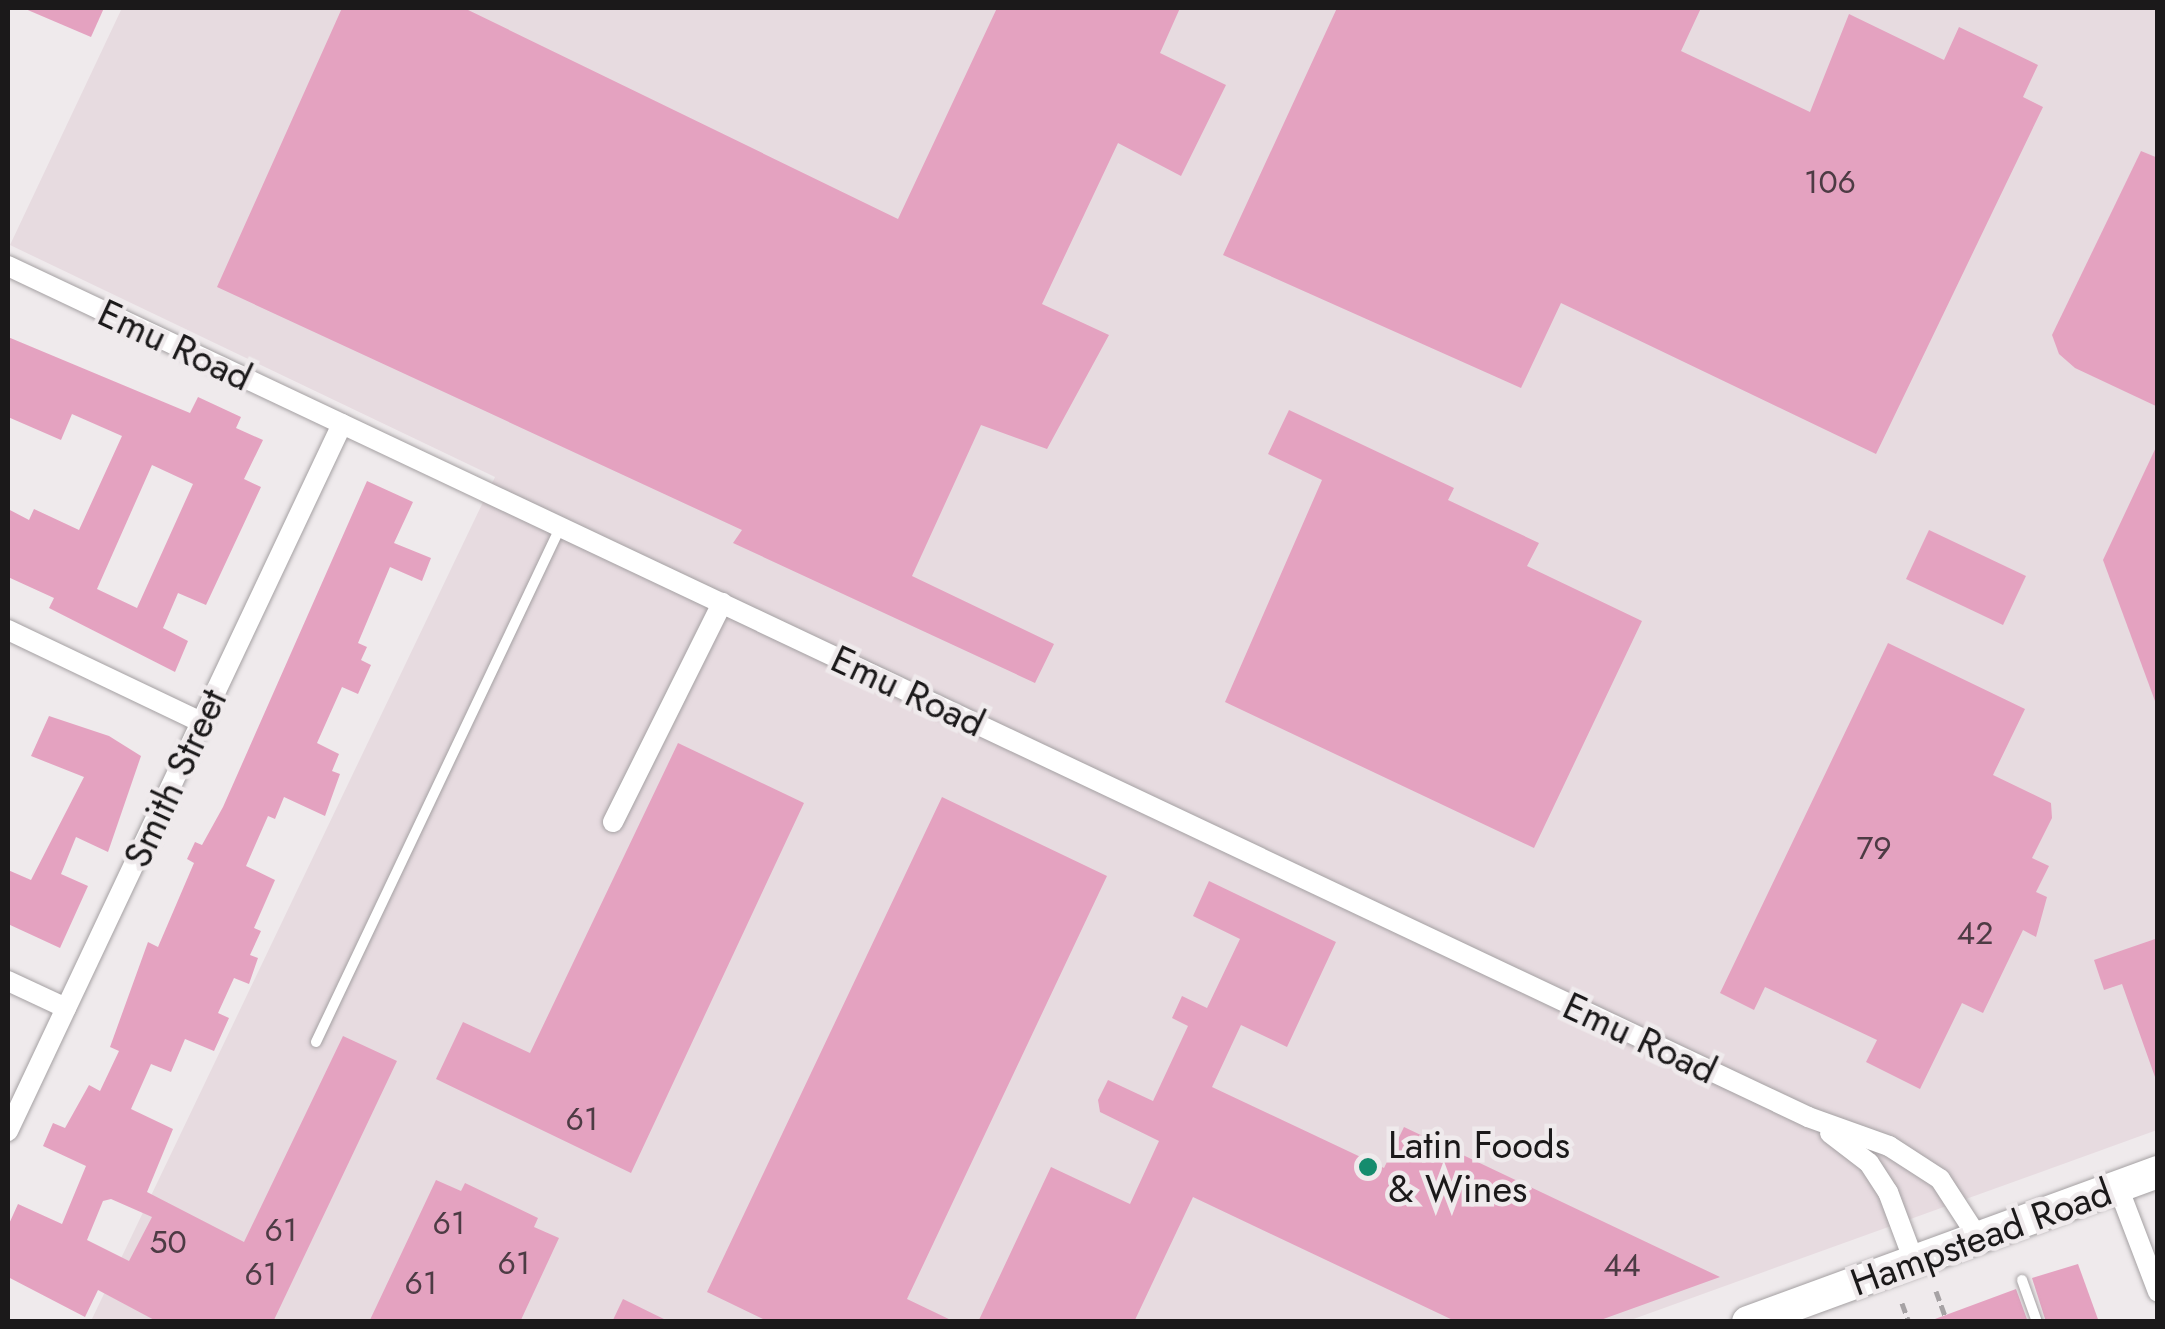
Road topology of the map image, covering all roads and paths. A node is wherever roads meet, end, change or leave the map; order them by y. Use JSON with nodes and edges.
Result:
{"nodes":[{"id":1,"x":8,"y":266,"type":"edge"},
{"id":2,"x":342,"y":424,"type":"junction"},
{"id":3,"x":560,"y":527,"type":"junction"},
{"id":4,"x":722,"y":603,"type":"junction"},
{"id":5,"x":8,"y":630,"type":"edge"},
{"id":6,"x":202,"y":722,"type":"junction"},
{"id":7,"x":614,"y":822,"type":"dead end"},
{"id":8,"x":8,"y":981,"type":"edge"},
{"id":9,"x":66,"y":1008,"type":"junction"},
{"id":10,"x":316,"y":1042,"type":"dead end"},
{"id":11,"x":1808,"y":1117,"type":"junction"},
{"id":12,"x":8,"y":1132,"type":"edge"},
{"id":13,"x":2158,"y":1172,"type":"edge"},
{"id":14,"x":2118,"y":1187,"type":"junction"},
{"id":15,"x":1979,"y":1239,"type":"junction"},
{"id":16,"x":1914,"y":1261,"type":"junction"},
{"id":17,"x":2022,"y":1280,"type":"dead end"},
{"id":18,"x":1936,"y":1291,"type":"dead end"},
{"id":19,"x":2158,"y":1292,"type":"edge"},
{"id":20,"x":1902,"y":1303,"type":"dead end"},
{"id":21,"x":1748,"y":1322,"type":"edge"},
{"id":22,"x":1909,"y":1322,"type":"edge"},
{"id":23,"x":1947,"y":1322,"type":"edge"},
{"id":24,"x":2037,"y":1322,"type":"edge"}],
"edges":[{"from":1,"to":2,"type":"street","name":"Emu Road"},
{"from":2,"to":3,"type":"street","name":"Emu Road"},
{"from":2,"to":6,"type":"street","name":"Smith Street"},
{"from":3,"to":4,"type":"street","name":"Emu Road"},
{"from":3,"to":10,"type":"lane"},
{"from":4,"to":7,"type":"street"},
{"from":4,"to":11,"type":"street","name":"Emu Road"},
{"from":5,"to":6,"type":"street"},
{"from":6,"to":9,"type":"street","name":"Smith Street"},
{"from":8,"to":9,"type":"street"},
{"from":9,"to":12,"type":"street","name":"Smith Street"},
{"from":11,"to":15,"type":"street","name":"Emu Road"},
{"from":11,"to":16,"type":"street","name":"Emu Road"},
{"from":13,"to":14,"type":"main road","name":"Hampstead Road"},
{"from":14,"to":15,"type":"main road","name":"Hampstead Road"},
{"from":14,"to":19,"type":"street"},
{"from":15,"to":16,"type":"main road","name":"Hampstead Road"},
{"from":16,"to":21,"type":"main road","name":"Hampstead Road"},
{"from":17,"to":24,"type":"lane"},
{"from":18,"to":23,"type":"path"},
{"from":20,"to":22,"type":"path"}]}
